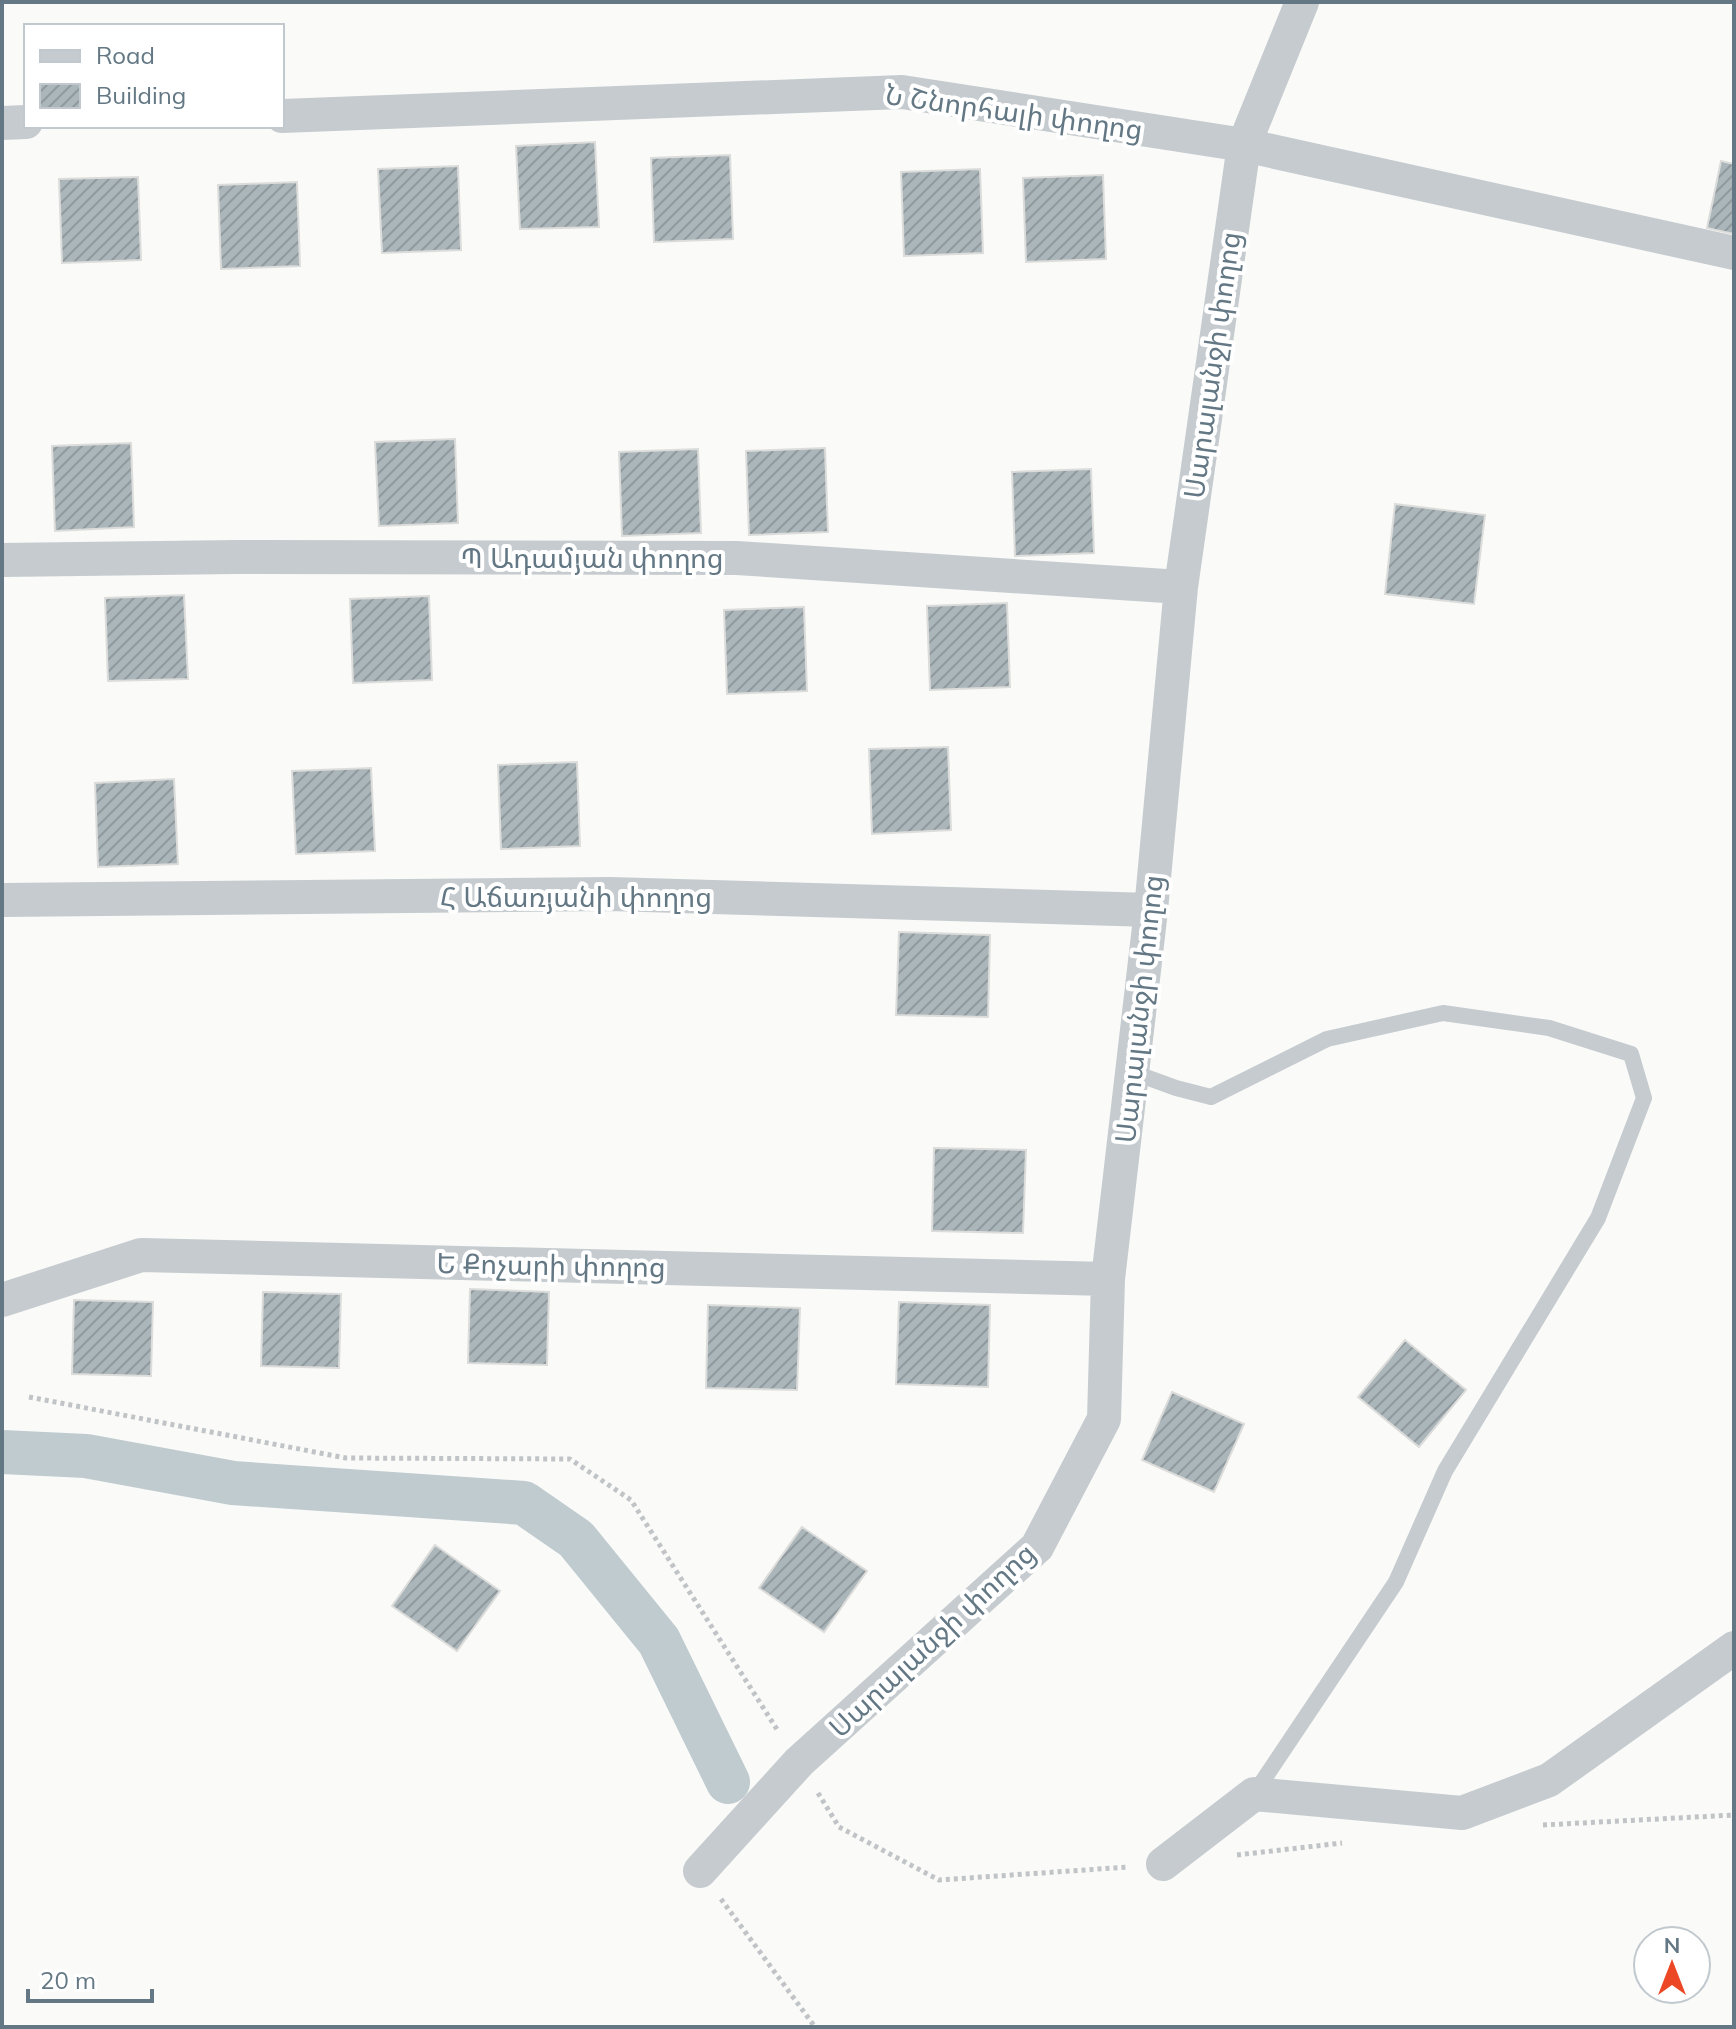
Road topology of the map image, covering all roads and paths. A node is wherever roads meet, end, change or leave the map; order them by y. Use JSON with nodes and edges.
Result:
{"nodes":[{"id":1,"x":1302,"y":2,"type":"edge"},
{"id":2,"x":284,"y":116,"type":"edge"},
{"id":3,"x":24,"y":122,"type":"edge"},
{"id":4,"x":2,"y":123,"type":"edge"},
{"id":5,"x":1244,"y":145,"type":"junction"},
{"id":6,"x":1734,"y":253,"type":"edge"},
{"id":7,"x":2,"y":560,"type":"edge"},
{"id":8,"x":1181,"y":587,"type":"junction"},
{"id":9,"x":2,"y":900,"type":"edge"},
{"id":10,"x":1151,"y":910,"type":"junction"},
{"id":11,"x":1132,"y":1072,"type":"junction"},
{"id":12,"x":1108,"y":1279,"type":"junction"},
{"id":13,"x":2,"y":1300,"type":"edge"},
{"id":14,"x":1734,"y":1648,"type":"edge"},
{"id":15,"x":1254,"y":1794,"type":"junction"},
{"id":16,"x":1163,"y":1864,"type":"dead end"},
{"id":17,"x":700,"y":1871,"type":"joint"},
{"id":18,"x":815,"y":2027,"type":"edge"}],
"edges":[{"from":1,"to":5,"type":"street","name":"Սարալանջի փողոց"},
{"from":2,"to":5,"type":"street","name":"Ն Շնորհալի փողոց"},
{"from":3,"to":4,"type":"street"},
{"from":5,"to":6,"type":"street","name":"Ն Շնորհալի փողոց"},
{"from":5,"to":8,"type":"street","name":"Սարալանջի փողոց"},
{"from":7,"to":8,"type":"street","name":"Պ Ադամյան փողոց"},
{"from":8,"to":10,"type":"street","name":"Սարալանջի փողոց"},
{"from":9,"to":10,"type":"street","name":"Հ Աճառյանի փողոց"},
{"from":10,"to":11,"type":"street","name":"Սարալանջի փողոց"},
{"from":11,"to":12,"type":"street","name":"Սարալանջի փողոց"},
{"from":11,"to":15,"type":"lane"},
{"from":12,"to":13,"type":"street","name":"Ե Քոչարի փողոց"},
{"from":12,"to":17,"type":"street","name":"Սարալանջի փողոց"},
{"from":14,"to":15,"type":"street"},
{"from":15,"to":16,"type":"street"},
{"from":17,"to":18,"type":"path"}]}
